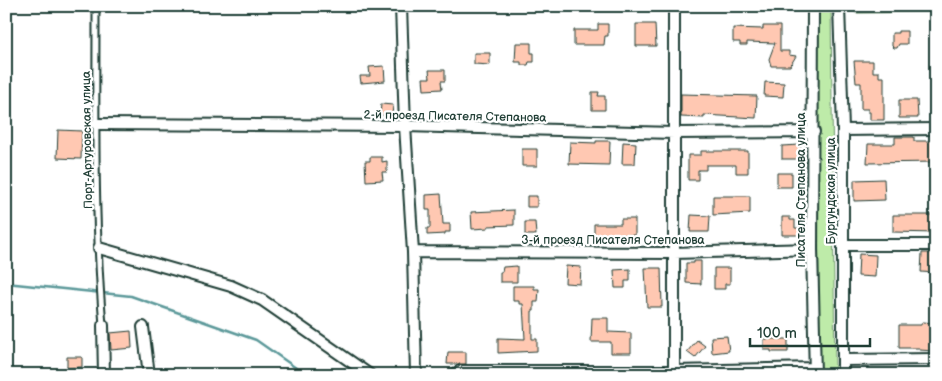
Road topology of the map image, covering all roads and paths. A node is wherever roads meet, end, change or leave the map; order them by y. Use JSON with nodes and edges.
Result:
{"nodes":[{"id":1,"x":96,"y":6,"type":"edge"},
{"id":2,"x":401,"y":6,"type":"edge"},
{"id":3,"x":674,"y":6,"type":"edge"},
{"id":4,"x":813,"y":6,"type":"edge"},
{"id":5,"x":839,"y":6,"type":"edge"},
{"id":6,"x":96,"y":124,"type":"junction"},
{"id":7,"x":405,"y":126,"type":"junction"},
{"id":8,"x":936,"y":129,"type":"edge"},
{"id":9,"x":843,"y":130,"type":"junction"},
{"id":10,"x":814,"y":132,"type":"junction"},
{"id":11,"x":674,"y":133,"type":"junction"},
{"id":12,"x":844,"y":245,"type":"junction"},
{"id":13,"x":936,"y":245,"type":"edge"},
{"id":14,"x":99,"y":248,"type":"junction"},
{"id":15,"x":812,"y":249,"type":"junction"},
{"id":16,"x":413,"y":252,"type":"junction"},
{"id":17,"x":674,"y":253,"type":"junction"},
{"id":18,"x":103,"y":325,"type":"joint"},
{"id":19,"x":143,"y":327,"type":"dead end"},
{"id":20,"x":843,"y":360,"type":"junction"},
{"id":21,"x":936,"y":360,"type":"edge"},
{"id":22,"x":6,"y":366,"type":"edge"},
{"id":23,"x":815,"y":371,"type":"edge"},
{"id":24,"x":674,"y":373,"type":"edge"},
{"id":25,"x":7,"y":375,"type":"edge"},
{"id":26,"x":104,"y":375,"type":"edge"},
{"id":27,"x":149,"y":375,"type":"edge"},
{"id":28,"x":370,"y":375,"type":"edge"},
{"id":29,"x":416,"y":375,"type":"edge"},
{"id":30,"x":453,"y":375,"type":"edge"},
{"id":31,"x":843,"y":375,"type":"edge"}],
"edges":[{"from":1,"to":6,"type":"lane","name":"Порт-Артуровская улица"},
{"from":2,"to":7,"type":"street"},
{"from":3,"to":11,"type":"street"},
{"from":4,"to":10,"type":"street","name":"Писателя Степанова улица"},
{"from":5,"to":9,"type":"street","name":"Бургундская улица"},
{"from":6,"to":7,"type":"street","name":"2-й проезд Писателя Степанова"},
{"from":6,"to":14,"type":"lane","name":"Порт-Артуровская улица"},
{"from":7,"to":11,"type":"street","name":"2-й проезд Писателя Степанова"},
{"from":7,"to":16,"type":"street"},
{"from":8,"to":9,"type":"street"},
{"from":9,"to":12,"type":"street","name":"Бургундская улица"},
{"from":10,"to":11,"type":"street","name":"2-й проезд Писателя Степанова"},
{"from":10,"to":15,"type":"street","name":"Писателя Степанова улица"},
{"from":11,"to":17,"type":"street"},
{"from":12,"to":13,"type":"street"},
{"from":12,"to":20,"type":"street","name":"Бургундская улица"},
{"from":14,"to":18,"type":"lane","name":"Порт-Артуровская улица"},
{"from":14,"to":28,"type":"street"},
{"from":15,"to":17,"type":"street","name":"3-й проезд Писателя Степанова"},
{"from":15,"to":23,"type":"street","name":"Писателя Степанова улица"},
{"from":16,"to":17,"type":"street","name":"3-й проезд Писателя Степанова"},
{"from":16,"to":29,"type":"street"},
{"from":17,"to":24,"type":"street"},
{"from":18,"to":26,"type":"street"},
{"from":19,"to":27,"type":"street"},
{"from":20,"to":21,"type":"street"},
{"from":20,"to":31,"type":"street","name":"Бургундская улица"},
{"from":22,"to":25,"type":"lane"},
{"from":23,"to":24,"type":"street"},
{"from":24,"to":30,"type":"street"}]}
